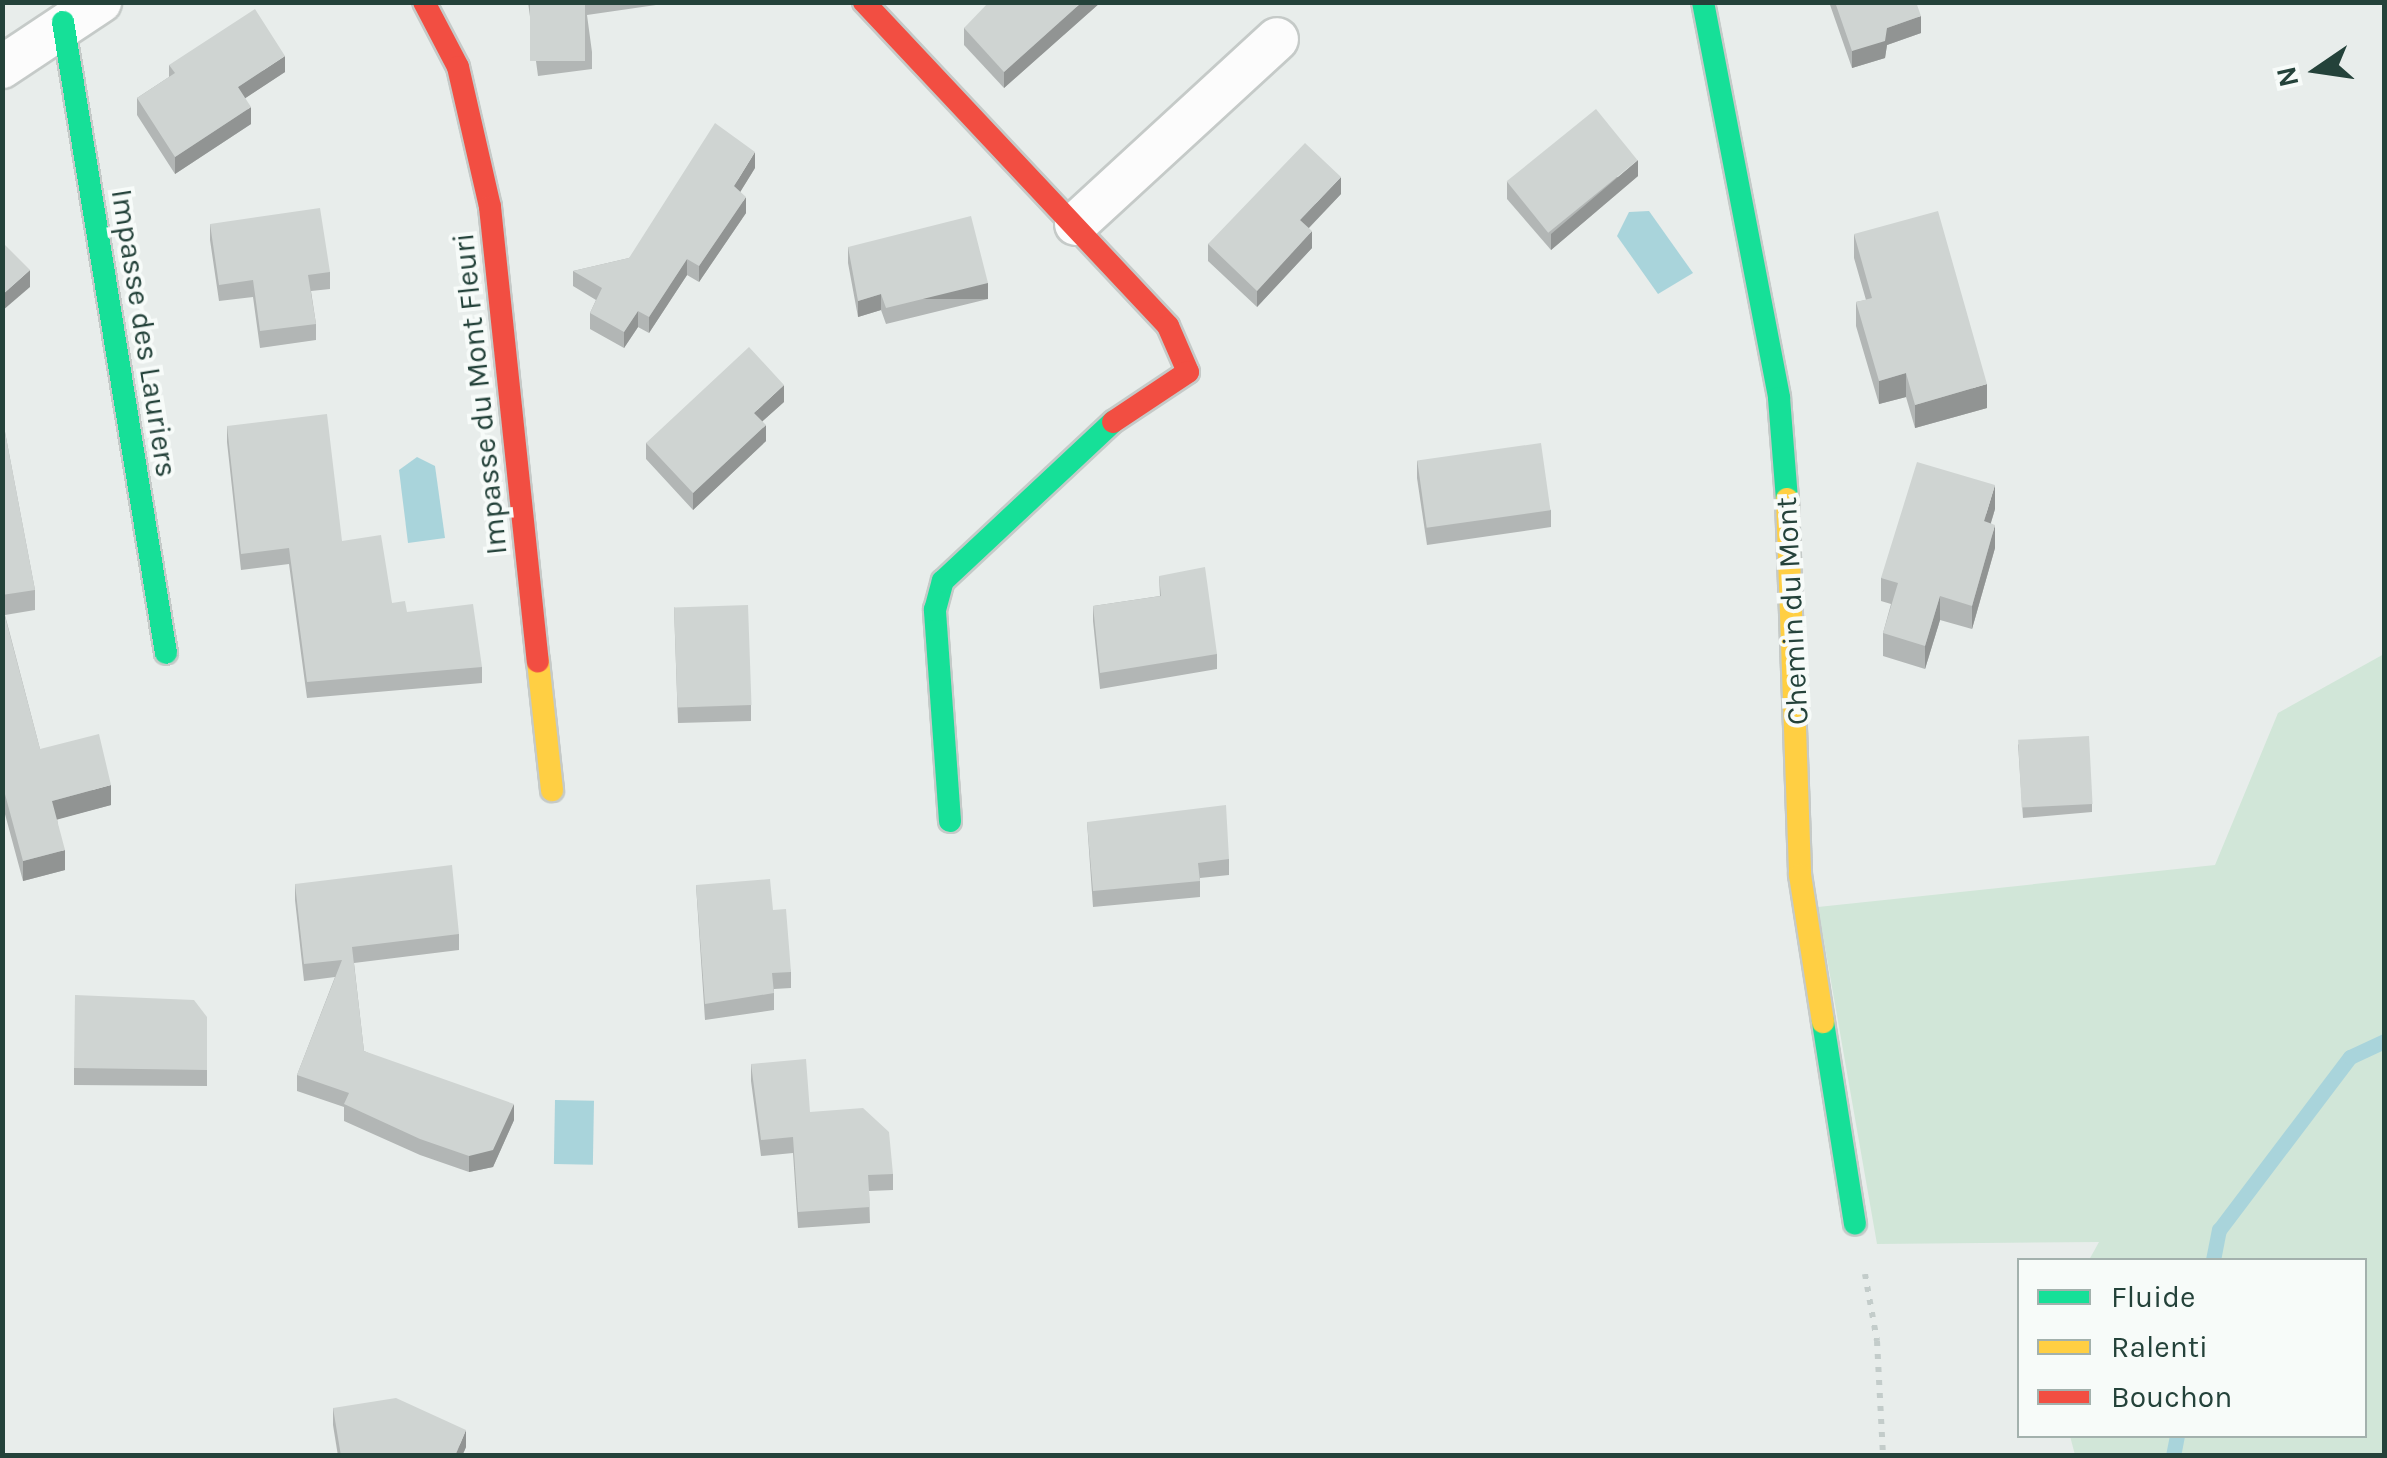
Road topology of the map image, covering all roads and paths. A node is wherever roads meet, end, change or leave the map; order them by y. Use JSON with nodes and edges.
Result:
{"nodes":[{"id":1,"x":424,"y":2,"type":"edge"},
{"id":2,"x":864,"y":2,"type":"edge"},
{"id":3,"x":1703,"y":2,"type":"edge"},
{"id":4,"x":81,"y":12,"type":"edge"},
{"id":5,"x":1277,"y":39,"type":"dead end"},
{"id":6,"x":2,"y":67,"type":"edge"},
{"id":7,"x":1076,"y":224,"type":"junction"},
{"id":8,"x":166,"y":654,"type":"dead end"},
{"id":9,"x":552,"y":790,"type":"dead end"},
{"id":10,"x":950,"y":821,"type":"dead end"},
{"id":11,"x":1856,"y":1224,"type":"joint"},
{"id":12,"x":1883,"y":1456,"type":"edge"}],
"edges":[{"from":1,"to":9,"type":"street","name":"Impasse du Mont Fleuri"},
{"from":2,"to":7,"type":"street"},
{"from":3,"to":11,"type":"street","name":"Chemin du Mont"},
{"from":4,"to":6,"type":"street"},
{"from":4,"to":8,"type":"street","name":"Impasse des Lauriers"},
{"from":5,"to":7,"type":"street"},
{"from":7,"to":10,"type":"street"},
{"from":11,"to":12,"type":"path"}]}
